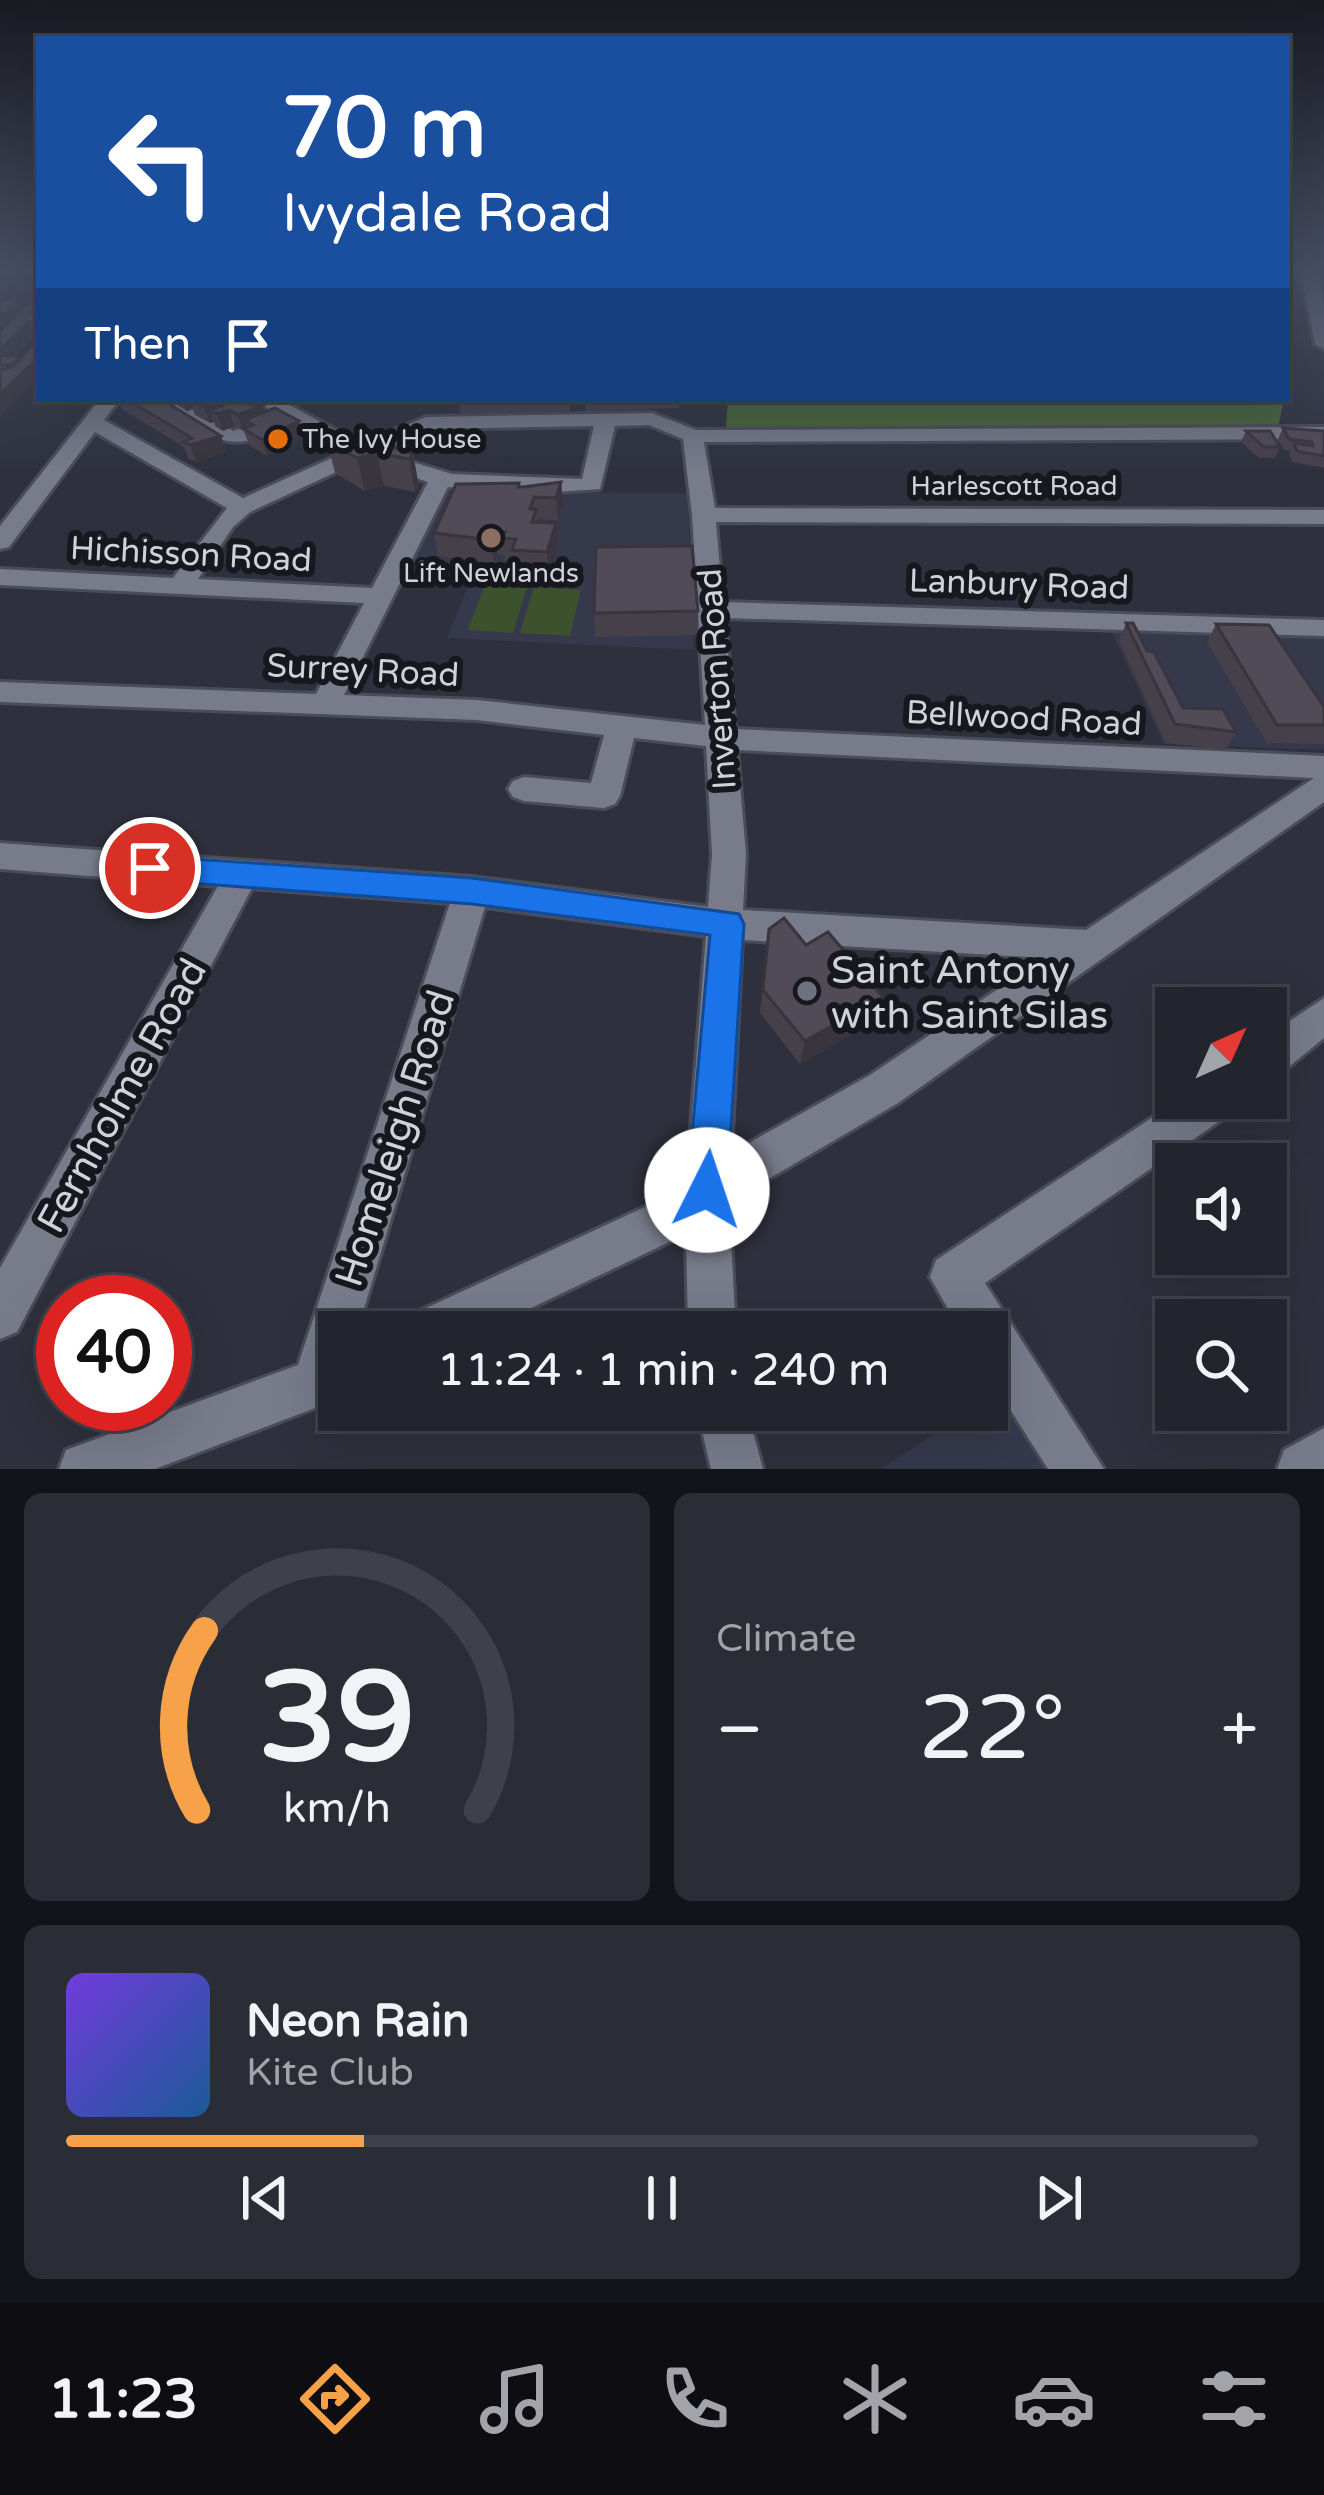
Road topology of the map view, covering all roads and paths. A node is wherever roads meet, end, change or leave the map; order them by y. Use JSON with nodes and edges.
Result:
{"nodes":[{"id":1,"x":107,"y":402,"type":"edge"},
{"id":2,"x":269,"y":402,"type":"edge"},
{"id":3,"x":168,"y":404,"type":"edge"},
{"id":4,"x":578,"y":410,"type":"edge"},
{"id":5,"x":294,"y":416,"type":"junction"},
{"id":6,"x":606,"y":419,"type":"junction"},
{"id":7,"x":91,"y":421,"type":"junction"},
{"id":8,"x":1324,"y":433,"type":"edge"},
{"id":9,"x":693,"y":436,"type":"junction"},
{"id":10,"x":358,"y":454,"type":"junction"},
{"id":11,"x":440,"y":481,"type":"junction"},
{"id":12,"x":242,"y":507,"type":"junction"},
{"id":13,"x":704,"y":515,"type":"junction"},
{"id":14,"x":1324,"y":517,"type":"edge"},
{"id":15,"x":0,"y":542,"type":"edge"},
{"id":16,"x":0,"y":577,"type":"edge"},
{"id":17,"x":182,"y":584,"type":"junction"},
{"id":18,"x":379,"y":596,"type":"junction"},
{"id":19,"x":712,"y":610,"type":"junction"},
{"id":20,"x":1324,"y":628,"type":"edge"},
{"id":21,"x":0,"y":692,"type":"edge"},
{"id":22,"x":326,"y":702,"type":"junction"},
{"id":23,"x":621,"y":728,"type":"junction"},
{"id":24,"x":721,"y":738,"type":"junction"},
{"id":25,"x":1324,"y":767,"type":"edge"},
{"id":26,"x":1324,"y":785,"type":"edge"},
{"id":27,"x":524,"y":789,"type":"dead end"},
{"id":28,"x":4,"y":863,"type":"edge"},
{"id":29,"x":242,"y":875,"type":"junction"},
{"id":30,"x":472,"y":891,"type":"junction"},
{"id":31,"x":728,"y":924,"type":"junction"},
{"id":32,"x":1096,"y":946,"type":"junction"},
{"id":33,"x":1324,"y":1016,"type":"edge"},
{"id":34,"x":1287,"y":1045,"type":"edge"},
{"id":35,"x":1187,"y":1119,"type":"edge"},
{"id":36,"x":707,"y":1195,"type":"junction"},
{"id":37,"x":348,"y":1311,"type":"edge"},
{"id":38,"x":471,"y":1311,"type":"edge"},
{"id":39,"x":711,"y":1311,"type":"edge"},
{"id":40,"x":0,"y":1315,"type":"edge"},
{"id":41,"x":318,"y":1383,"type":"edge"},
{"id":42,"x":727,"y":1431,"type":"edge"},
{"id":43,"x":1324,"y":1454,"type":"edge"},
{"id":44,"x":86,"y":1469,"type":"edge"},
{"id":45,"x":737,"y":1469,"type":"edge"},
{"id":46,"x":1078,"y":1469,"type":"edge"},
{"id":47,"x":1303,"y":1469,"type":"edge"}],
"edges":[{"from":1,"to":7,"type":"street"},
{"from":2,"to":5,"type":"street"},
{"from":3,"to":5,"type":"street"},
{"from":4,"to":6,"type":"street"},
{"from":4,"to":10,"type":"street"},
{"from":5,"to":10,"type":"street"},
{"from":6,"to":9,"type":"street"},
{"from":6,"to":11,"type":"street"},
{"from":7,"to":12,"type":"street"},
{"from":7,"to":15,"type":"street"},
{"from":8,"to":9,"type":"street"},
{"from":9,"to":13,"type":"street","name":"Inverton Road"},
{"from":10,"to":11,"type":"street"},
{"from":10,"to":12,"type":"street"},
{"from":11,"to":18,"type":"street"},
{"from":12,"to":17,"type":"street"},
{"from":13,"to":14,"type":"street","name":"Harlescott Road"},
{"from":13,"to":19,"type":"street","name":"Inverton Road"},
{"from":16,"to":17,"type":"street","name":"Hichisson Road"},
{"from":17,"to":18,"type":"street","name":"Hichisson Road"},
{"from":18,"to":22,"type":"street"},
{"from":19,"to":20,"type":"street","name":"Lanbury Road"},
{"from":19,"to":24,"type":"street","name":"Inverton Road"},
{"from":21,"to":22,"type":"street","name":"Surrey Road"},
{"from":22,"to":23,"type":"street","name":"Surrey Road"},
{"from":23,"to":24,"type":"street","name":"Surrey Road"},
{"from":23,"to":27,"type":"street"},
{"from":24,"to":25,"type":"street","name":"Bellwood Road"},
{"from":24,"to":31,"type":"street","name":"Inverton Road"},
{"from":26,"to":32,"type":"street"},
{"from":28,"to":29,"type":"street"},
{"from":29,"to":30,"type":"street"},
{"from":29,"to":40,"type":"street","name":"Fernholme Road"},
{"from":30,"to":31,"type":"street"},
{"from":30,"to":37,"type":"street","name":"Homeleigh Road"},
{"from":31,"to":32,"type":"street"},
{"from":31,"to":36,"type":"street","name":"Inverton Road"},
{"from":32,"to":36,"type":"street"},
{"from":33,"to":34,"type":"street"},
{"from":35,"to":46,"type":"street"},
{"from":36,"to":38,"type":"street"},
{"from":36,"to":39,"type":"street","name":"Inverton Road"},
{"from":41,"to":44,"type":"street"},
{"from":42,"to":45,"type":"street"},
{"from":43,"to":47,"type":"street"}]}
